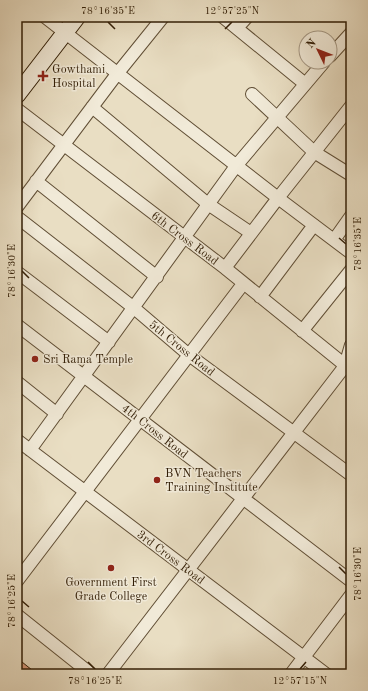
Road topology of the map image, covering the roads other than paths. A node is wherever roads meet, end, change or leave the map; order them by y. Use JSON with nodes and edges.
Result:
{"nodes":[{"id":1,"x":45,"y":17,"type":"edge"},
{"id":2,"x":76,"y":17,"type":"edge"},
{"id":3,"x":163,"y":17,"type":"edge"},
{"id":4,"x":223,"y":17,"type":"edge"},
{"id":5,"x":247,"y":17,"type":"edge"},
{"id":6,"x":237,"y":28,"type":"junction"},
{"id":7,"x":65,"y":33,"type":"junction"},
{"id":8,"x":351,"y":33,"type":"edge"},
{"id":9,"x":338,"y":47,"type":"edge"},
{"id":10,"x":316,"y":70,"type":"edge"},
{"id":11,"x":117,"y":74,"type":"junction"},
{"id":12,"x":304,"y":83,"type":"junction"},
{"id":13,"x":252,"y":94,"type":"dead end"},
{"id":14,"x":17,"y":95,"type":"edge"},
{"id":15,"x":351,"y":106,"type":"edge"},
{"id":16,"x":92,"y":107,"type":"junction"},
{"id":17,"x":17,"y":109,"type":"edge"},
{"id":18,"x":277,"y":116,"type":"junction"},
{"id":19,"x":347,"y":120,"type":"edge"},
{"id":20,"x":64,"y":145,"type":"junction"},
{"id":21,"x":314,"y":152,"type":"junction"},
{"id":22,"x":236,"y":166,"type":"junction"},
{"id":23,"x":351,"y":175,"type":"edge"},
{"id":24,"x":36,"y":181,"type":"junction"},
{"id":25,"x":278,"y":198,"type":"junction"},
{"id":26,"x":208,"y":204,"type":"junction"},
{"id":27,"x":17,"y":207,"type":"edge"},
{"id":28,"x":351,"y":216,"type":"edge"},
{"id":29,"x":17,"y":217,"type":"edge"},
{"id":30,"x":314,"y":225,"type":"junction"},
{"id":31,"x":251,"y":233,"type":"junction"},
{"id":32,"x":184,"y":238,"type":"junction"},
{"id":33,"x":334,"y":240,"type":"junction"},
{"id":34,"x":351,"y":253,"type":"edge"},
{"id":35,"x":224,"y":268,"type":"junction"},
{"id":36,"x":351,"y":270,"type":"edge"},
{"id":37,"x":17,"y":272,"type":"edge"},
{"id":38,"x":157,"y":277,"type":"junction"},
{"id":39,"x":243,"y":284,"type":"junction"},
{"id":40,"x":260,"y":297,"type":"junction"},
{"id":41,"x":134,"y":308,"type":"junction"},
{"id":42,"x":17,"y":325,"type":"edge"},
{"id":43,"x":302,"y":331,"type":"junction"},
{"id":44,"x":109,"y":342,"type":"junction"},
{"id":45,"x":351,"y":345,"type":"edge"},
{"id":46,"x":188,"y":355,"type":"junction"},
{"id":47,"x":348,"y":368,"type":"edge"},
{"id":48,"x":84,"y":376,"type":"junction"},
{"id":49,"x":17,"y":382,"type":"edge"},
{"id":50,"x":57,"y":414,"type":"junction"},
{"id":51,"x":140,"y":419,"type":"junction"},
{"id":52,"x":294,"y":432,"type":"junction"},
{"id":53,"x":17,"y":440,"type":"edge"},
{"id":54,"x":30,"y":450,"type":"junction"},
{"id":55,"x":351,"y":475,"type":"edge"},
{"id":56,"x":84,"y":491,"type":"junction"},
{"id":57,"x":243,"y":498,"type":"junction"},
{"id":58,"x":188,"y":570,"type":"junction"},
{"id":59,"x":17,"y":581,"type":"edge"},
{"id":60,"x":351,"y":581,"type":"edge"},
{"id":61,"x":351,"y":595,"type":"edge"},
{"id":62,"x":17,"y":615,"type":"edge"},
{"id":63,"x":303,"y":657,"type":"junction"},
{"id":64,"x":91,"y":674,"type":"edge"},
{"id":65,"x":108,"y":674,"type":"edge"},
{"id":66,"x":291,"y":674,"type":"edge"},
{"id":67,"x":326,"y":674,"type":"edge"}],
"edges":[{"from":1,"to":7,"type":"street"},
{"from":2,"to":7,"type":"main road"},
{"from":3,"to":11,"type":"street"},
{"from":4,"to":6,"type":"street"},
{"from":5,"to":6,"type":"street"},
{"from":6,"to":12,"type":"street"},
{"from":7,"to":11,"type":"street"},
{"from":7,"to":14,"type":"main road"},
{"from":8,"to":9,"type":"street"},
{"from":10,"to":12,"type":"street"},
{"from":11,"to":16,"type":"street"},
{"from":11,"to":22,"type":"street"},
{"from":12,"to":18,"type":"street"},
{"from":13,"to":18,"type":"street"},
{"from":15,"to":19,"type":"street"},
{"from":16,"to":20,"type":"street"},
{"from":16,"to":26,"type":"street"},
{"from":17,"to":20,"type":"street","name":"6th Cross Road"},
{"from":18,"to":21,"type":"street"},
{"from":18,"to":22,"type":"street"},
{"from":19,"to":21,"type":"street"},
{"from":20,"to":24,"type":"street"},
{"from":20,"to":32,"type":"street","name":"6th Cross Road"},
{"from":21,"to":23,"type":"street"},
{"from":21,"to":25,"type":"street"},
{"from":22,"to":25,"type":"street"},
{"from":22,"to":26,"type":"street"},
{"from":24,"to":27,"type":"street"},
{"from":24,"to":38,"type":"street"},
{"from":25,"to":30,"type":"street"},
{"from":25,"to":31,"type":"street"},
{"from":26,"to":31,"type":"street"},
{"from":26,"to":32,"type":"street"},
{"from":28,"to":33,"type":"street"},
{"from":29,"to":41,"type":"street","name":"5th Cross Road"},
{"from":30,"to":33,"type":"street"},
{"from":30,"to":40,"type":"street"},
{"from":31,"to":35,"type":"street"},
{"from":32,"to":35,"type":"street","name":"6th Cross Road"},
{"from":32,"to":38,"type":"street"},
{"from":33,"to":34,"type":"street"},
{"from":35,"to":39,"type":"street","name":"6th Cross Road"},
{"from":36,"to":43,"type":"street"},
{"from":37,"to":44,"type":"street"},
{"from":38,"to":41,"type":"street"},
{"from":39,"to":40,"type":"street","name":"6th Cross Road"},
{"from":39,"to":46,"type":"street"},
{"from":40,"to":43,"type":"street","name":"6th Cross Road"},
{"from":41,"to":44,"type":"street"},
{"from":41,"to":46,"type":"street","name":"5th Cross Road"},
{"from":42,"to":48,"type":"street","name":"4th Cross Road"},
{"from":43,"to":47,"type":"street","name":"6th Cross Road"},
{"from":44,"to":48,"type":"street"},
{"from":45,"to":47,"type":"street"},
{"from":46,"to":51,"type":"street"},
{"from":46,"to":52,"type":"street","name":"5th Cross Road"},
{"from":47,"to":52,"type":"street"},
{"from":48,"to":50,"type":"street"},
{"from":48,"to":51,"type":"street","name":"4th Cross Road"},
{"from":49,"to":50,"type":"street"},
{"from":50,"to":54,"type":"street"},
{"from":51,"to":56,"type":"street"},
{"from":51,"to":57,"type":"street","name":"4th Cross Road"},
{"from":52,"to":55,"type":"street","name":"5th Cross Road"},
{"from":52,"to":57,"type":"street"},
{"from":53,"to":54,"type":"street","name":"3rd Cross Road"},
{"from":54,"to":56,"type":"street","name":"3rd Cross Road"},
{"from":56,"to":58,"type":"street","name":"3rd Cross Road"},
{"from":56,"to":59,"type":"street"},
{"from":57,"to":58,"type":"street"},
{"from":57,"to":60,"type":"street","name":"4th Cross Road"},
{"from":58,"to":63,"type":"street","name":"3rd Cross Road"},
{"from":58,"to":65,"type":"street"},
{"from":61,"to":63,"type":"street"},
{"from":62,"to":64,"type":"street"},
{"from":63,"to":66,"type":"street"},
{"from":63,"to":67,"type":"street","name":"3rd Cross Road"}]}
